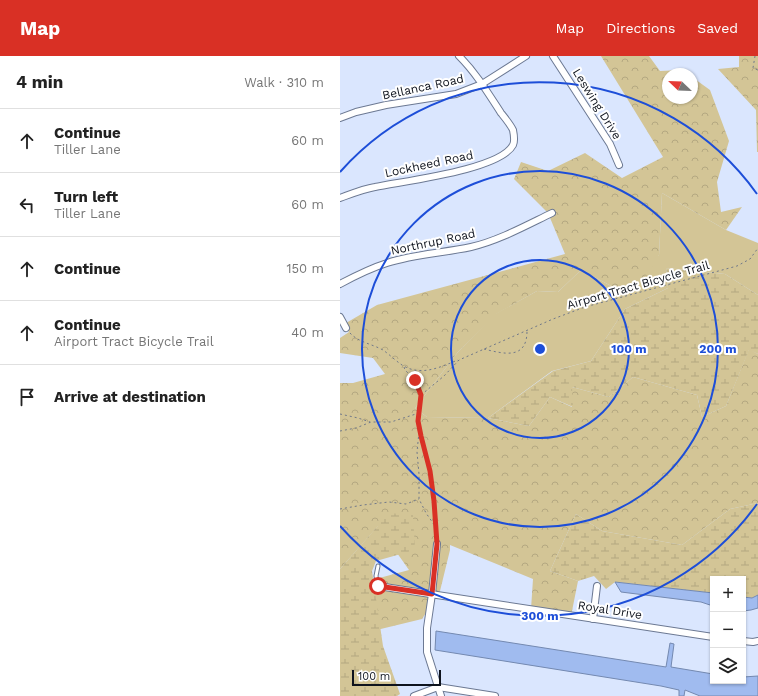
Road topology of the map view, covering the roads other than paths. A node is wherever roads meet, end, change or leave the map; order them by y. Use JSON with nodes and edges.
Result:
{"nodes":[{"id":1,"x":459,"y":56,"type":"edge"},
{"id":2,"x":526,"y":56,"type":"edge"},
{"id":3,"x":553,"y":56,"type":"edge"},
{"id":4,"x":482,"y":84,"type":"junction"},
{"id":5,"x":340,"y":118,"type":"edge"},
{"id":6,"x":619,"y":166,"type":"dead end"},
{"id":7,"x":340,"y":198,"type":"edge"},
{"id":8,"x":552,"y":213,"type":"dead end"},
{"id":9,"x":340,"y":284,"type":"edge"},
{"id":10,"x":340,"y":317,"type":"edge"},
{"id":11,"x":346,"y":328,"type":"road end"},
{"id":12,"x":437,"y":544,"type":"road end"},
{"id":13,"x":378,"y":566,"type":"dead end"},
{"id":14,"x":378,"y":586,"type":"joint"},
{"id":15,"x":597,"y":586,"type":"dead end"},
{"id":16,"x":432,"y":594,"type":"junction"},
{"id":17,"x":593,"y":619,"type":"junction"},
{"id":18,"x":710,"y":637,"type":"edge"},
{"id":19,"x":746,"y":641,"type":"edge"},
{"id":20,"x":758,"y":641,"type":"edge"},
{"id":21,"x":438,"y":687,"type":"junction"},
{"id":22,"x":414,"y":696,"type":"edge"},
{"id":23,"x":441,"y":696,"type":"edge"},
{"id":24,"x":495,"y":696,"type":"edge"}],
"edges":[{"from":1,"to":4,"type":"street"},
{"from":2,"to":4,"type":"street","name":"Bellanca Road"},
{"from":3,"to":6,"type":"street","name":"Leswing Drive"},
{"from":4,"to":5,"type":"street","name":"Bellanca Road"},
{"from":4,"to":7,"type":"street","name":"Lockheed Road"},
{"from":8,"to":9,"type":"street","name":"Northrup Road"},
{"from":10,"to":11,"type":"street"},
{"from":12,"to":16,"type":"street"},
{"from":13,"to":14,"type":"lane"},
{"from":14,"to":16,"type":"street","name":"Royal Drive"},
{"from":15,"to":17,"type":"street"},
{"from":16,"to":17,"type":"street","name":"Royal Drive"},
{"from":16,"to":21,"type":"street"},
{"from":17,"to":18,"type":"street","name":"Royal Drive"},
{"from":19,"to":20,"type":"street"},
{"from":21,"to":22,"type":"street"},
{"from":21,"to":23,"type":"street"},
{"from":21,"to":24,"type":"street"}]}
